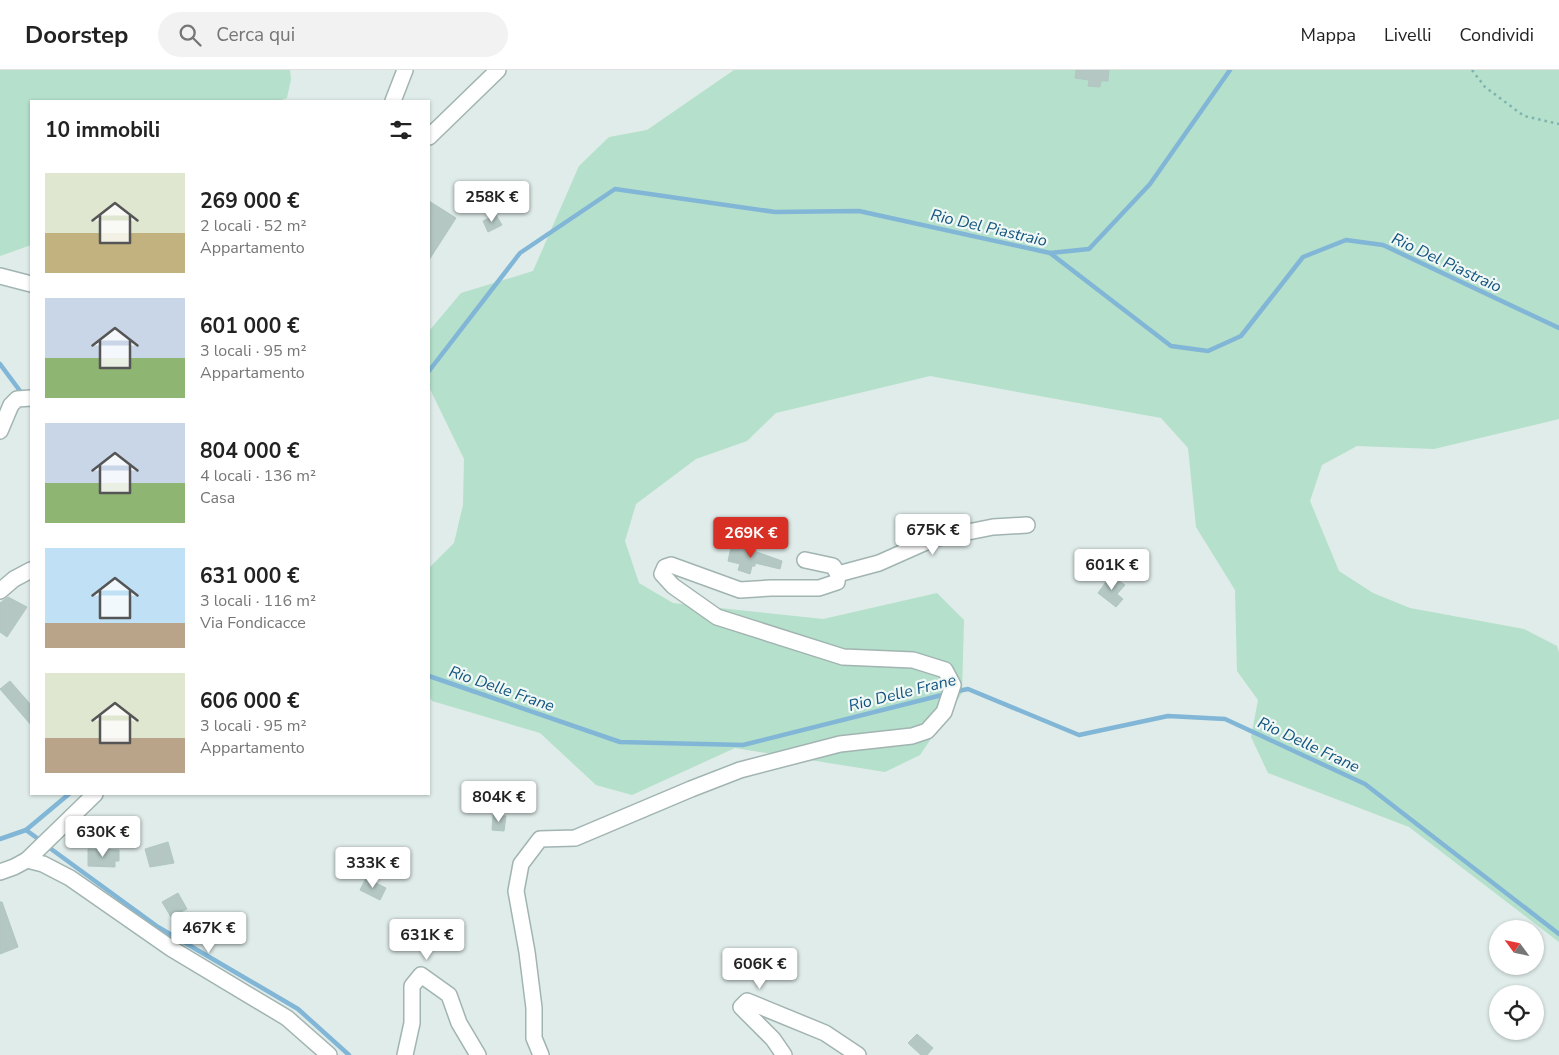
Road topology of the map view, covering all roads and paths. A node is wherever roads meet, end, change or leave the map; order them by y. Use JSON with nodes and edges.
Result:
{"nodes":[{"id":1,"x":405,"y":70,"type":"edge"},
{"id":2,"x":498,"y":70,"type":"edge"},
{"id":3,"x":1472,"y":70,"type":"edge"},
{"id":4,"x":393,"y":100,"type":"edge"},
{"id":5,"x":1559,"y":124,"type":"edge"},
{"id":6,"x":430,"y":136,"type":"edge"},
{"id":7,"x":0,"y":276,"type":"edge"},
{"id":8,"x":30,"y":284,"type":"edge"},
{"id":9,"x":30,"y":398,"type":"edge"},
{"id":10,"x":0,"y":431,"type":"edge"},
{"id":11,"x":1028,"y":525,"type":"dead end"},
{"id":12,"x":805,"y":560,"type":"dead end"},
{"id":13,"x":30,"y":571,"type":"edge"},
{"id":14,"x":838,"y":574,"type":"junction"},
{"id":15,"x":0,"y":591,"type":"edge"},
{"id":16,"x":83,"y":800,"type":"edge"},
{"id":17,"x":27,"y":860,"type":"junction"},
{"id":18,"x":0,"y":872,"type":"edge"},
{"id":19,"x":329,"y":1055,"type":"edge"},
{"id":20,"x":405,"y":1055,"type":"edge"},
{"id":21,"x":478,"y":1055,"type":"edge"},
{"id":22,"x":541,"y":1055,"type":"edge"},
{"id":23,"x":784,"y":1055,"type":"edge"},
{"id":24,"x":858,"y":1055,"type":"edge"}],
"edges":[{"from":1,"to":4,"type":"street"},
{"from":2,"to":6,"type":"street"},
{"from":3,"to":5,"type":"path"},
{"from":7,"to":8,"type":"street"},
{"from":9,"to":10,"type":"street"},
{"from":11,"to":14,"type":"street"},
{"from":12,"to":14,"type":"street"},
{"from":13,"to":15,"type":"street"},
{"from":14,"to":22,"type":"street"},
{"from":16,"to":17,"type":"street"},
{"from":17,"to":18,"type":"street"},
{"from":17,"to":19,"type":"street"},
{"from":20,"to":21,"type":"street"},
{"from":23,"to":24,"type":"street"}]}
